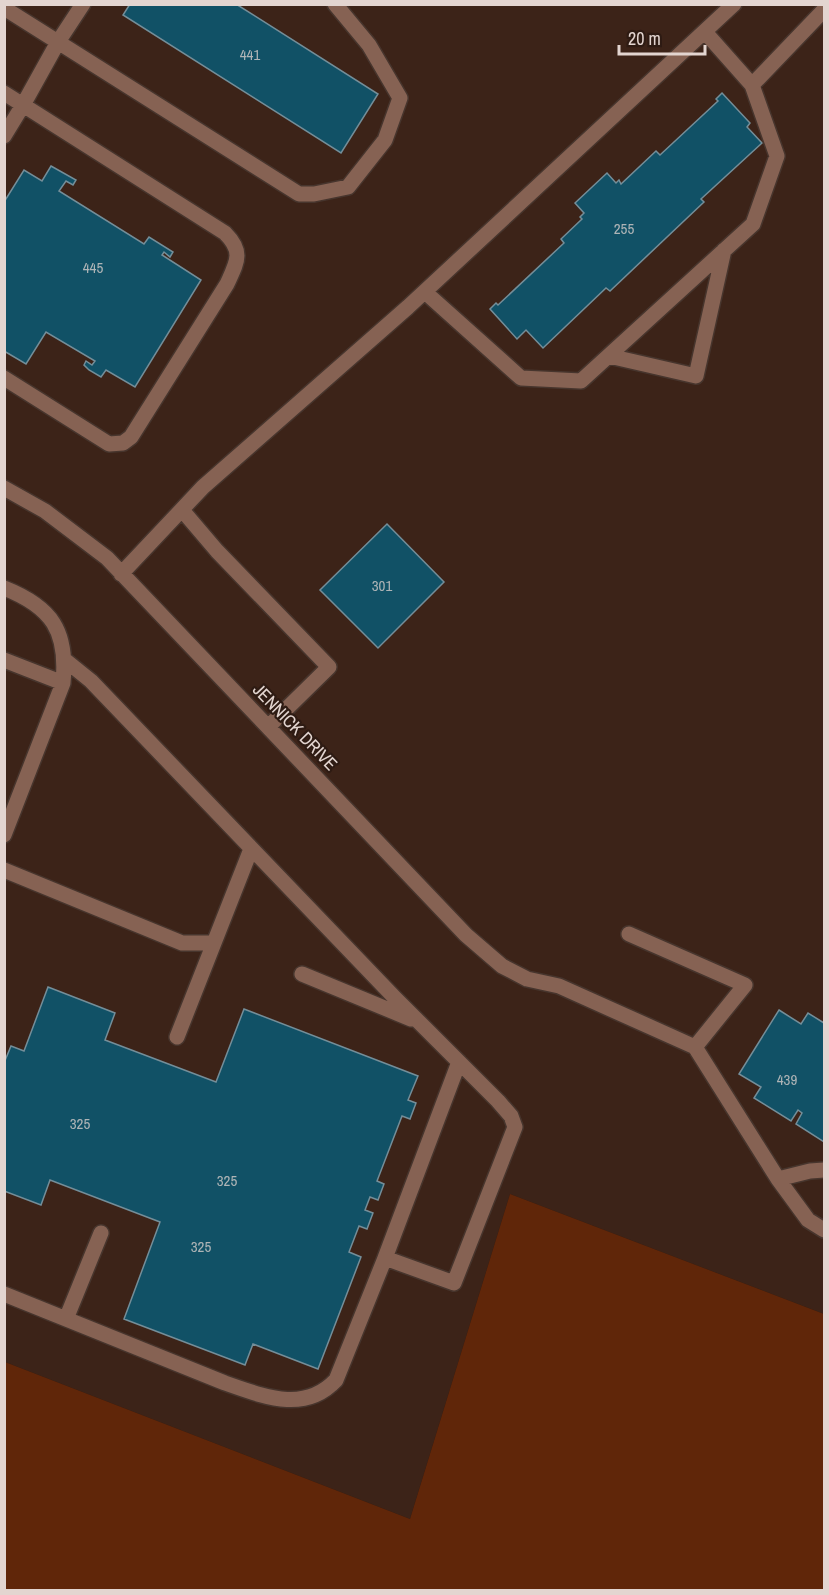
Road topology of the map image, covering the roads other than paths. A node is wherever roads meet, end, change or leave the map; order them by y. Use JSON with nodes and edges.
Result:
{"nodes":[{"id":1,"x":83,"y":4,"type":"edge"},
{"id":2,"x":335,"y":4,"type":"edge"},
{"id":3,"x":734,"y":4,"type":"edge"},
{"id":4,"x":4,"y":8,"type":"edge"},
{"id":5,"x":825,"y":10,"type":"edge"},
{"id":6,"x":705,"y":32,"type":"junction"},
{"id":7,"x":58,"y":42,"type":"junction"},
{"id":8,"x":752,"y":85,"type":"junction"},
{"id":9,"x":4,"y":93,"type":"edge"},
{"id":10,"x":23,"y":105,"type":"junction"},
{"id":11,"x":4,"y":136,"type":"edge"},
{"id":12,"x":724,"y":250,"type":"junction"},
{"id":13,"x":425,"y":292,"type":"junction"},
{"id":14,"x":609,"y":356,"type":"junction"},
{"id":15,"x":4,"y":378,"type":"edge"},
{"id":16,"x":4,"y":488,"type":"edge"},
{"id":17,"x":182,"y":510,"type":"junction"},
{"id":18,"x":121,"y":574,"type":"junction"},
{"id":19,"x":4,"y":588,"type":"edge"},
{"id":20,"x":4,"y":660,"type":"edge"},
{"id":21,"x":65,"y":660,"type":"junction"},
{"id":22,"x":63,"y":683,"type":"junction"},
{"id":23,"x":268,"y":727,"type":"junction"},
{"id":24,"x":4,"y":836,"type":"edge"},
{"id":25,"x":251,"y":849,"type":"junction"},
{"id":26,"x":4,"y":870,"type":"edge"},
{"id":27,"x":629,"y":934,"type":"dead end"},
{"id":28,"x":214,"y":943,"type":"junction"},
{"id":29,"x":302,"y":974,"type":"dead end"},
{"id":30,"x":419,"y":1022,"type":"junction"},
{"id":31,"x":177,"y":1037,"type":"dead end"},
{"id":32,"x":695,"y":1047,"type":"junction"},
{"id":33,"x":459,"y":1062,"type":"junction"},
{"id":34,"x":825,"y":1170,"type":"edge"},
{"id":35,"x":778,"y":1179,"type":"junction"},
{"id":36,"x":825,"y":1230,"type":"edge"},
{"id":37,"x":101,"y":1233,"type":"dead end"},
{"id":38,"x":385,"y":1258,"type":"junction"},
{"id":39,"x":4,"y":1294,"type":"edge"},
{"id":40,"x":66,"y":1319,"type":"junction"}],
"edges":[{"from":1,"to":7,"type":"street"},
{"from":2,"to":7,"type":"street"},
{"from":3,"to":6,"type":"street"},
{"from":4,"to":7,"type":"street"},
{"from":5,"to":8,"type":"street"},
{"from":6,"to":8,"type":"street"},
{"from":6,"to":13,"type":"street"},
{"from":7,"to":10,"type":"street"},
{"from":8,"to":12,"type":"street"},
{"from":9,"to":10,"type":"street"},
{"from":10,"to":11,"type":"street"},
{"from":10,"to":15,"type":"street"},
{"from":12,"to":14,"type":"street"},
{"from":12,"to":14,"type":"street"},
{"from":13,"to":14,"type":"street"},
{"from":13,"to":17,"type":"street"},
{"from":16,"to":18,"type":"street","name":"JENNICK DRIVE"},
{"from":17,"to":18,"type":"street"},
{"from":17,"to":23,"type":"street"},
{"from":18,"to":23,"type":"street","name":"JENNICK DRIVE"},
{"from":19,"to":21,"type":"street"},
{"from":20,"to":22,"type":"street"},
{"from":21,"to":22,"type":"street"},
{"from":21,"to":25,"type":"street"},
{"from":22,"to":24,"type":"street"},
{"from":23,"to":32,"type":"street","name":"JENNICK DRIVE"},
{"from":25,"to":28,"type":"street"},
{"from":25,"to":30,"type":"street"},
{"from":26,"to":28,"type":"street"},
{"from":27,"to":32,"type":"street"},
{"from":28,"to":31,"type":"street"},
{"from":29,"to":30,"type":"street"},
{"from":30,"to":33,"type":"street"},
{"from":32,"to":35,"type":"street"},
{"from":33,"to":38,"type":"street"},
{"from":33,"to":38,"type":"street"},
{"from":34,"to":35,"type":"street"},
{"from":35,"to":36,"type":"street"},
{"from":37,"to":40,"type":"street"},
{"from":38,"to":40,"type":"street"},
{"from":39,"to":40,"type":"street"}]}
